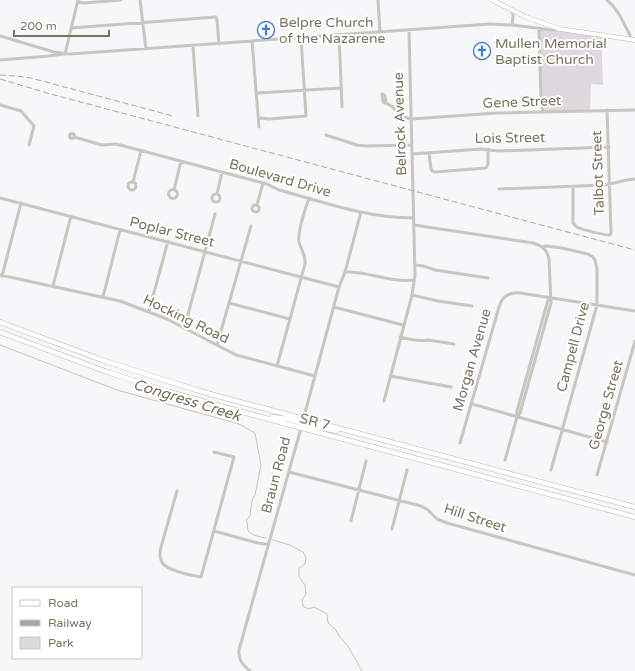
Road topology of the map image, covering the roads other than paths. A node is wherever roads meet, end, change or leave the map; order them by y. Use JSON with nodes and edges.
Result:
{"nodes":[{"id":1,"x":121,"y":0,"type":"edge"},
{"id":2,"x":140,"y":0,"type":"edge"},
{"id":3,"x":378,"y":0,"type":"edge"},
{"id":4,"x":492,"y":0,"type":"edge"},
{"id":5,"x":607,"y":0,"type":"edge"},
{"id":6,"x":78,"y":1,"type":"edge"},
{"id":7,"x":512,"y":10,"type":"junction"},
{"id":8,"x":526,"y":17,"type":"junction"},
{"id":9,"x":142,"y":23,"type":"junction"},
{"id":10,"x":512,"y":25,"type":"junction"},
{"id":11,"x":525,"y":27,"type":"junction"},
{"id":12,"x":71,"y":28,"type":"junction"},
{"id":13,"x":539,"y":28,"type":"junction"},
{"id":14,"x":560,"y":29,"type":"junction"},
{"id":15,"x":408,"y":30,"type":"junction"},
{"id":16,"x":380,"y":32,"type":"junction"},
{"id":17,"x":339,"y":35,"type":"junction"},
{"id":18,"x":0,"y":36,"type":"edge"},
{"id":19,"x":300,"y":38,"type":"junction"},
{"id":20,"x":630,"y":39,"type":"junction"},
{"id":21,"x":635,"y":40,"type":"edge"},
{"id":22,"x":252,"y":42,"type":"junction"},
{"id":23,"x":219,"y":44,"type":"junction"},
{"id":24,"x":193,"y":46,"type":"junction"},
{"id":25,"x":146,"y":49,"type":"junction"},
{"id":26,"x":65,"y":54,"type":"junction"},
{"id":27,"x":0,"y":60,"type":"edge"},
{"id":28,"x":341,"y":88,"type":"junction"},
{"id":29,"x":304,"y":90,"type":"junction"},
{"id":30,"x":256,"y":93,"type":"junction"},
{"id":31,"x":386,"y":103,"type":"dead end"},
{"id":32,"x":0,"y":105,"type":"edge"},
{"id":33,"x":342,"y":107,"type":"dead end"},
{"id":34,"x":607,"y":110,"type":"junction"},
{"id":35,"x":635,"y":110,"type":"edge"},
{"id":36,"x":543,"y":112,"type":"junction"},
{"id":37,"x":198,"y":116,"type":"dead end"},
{"id":38,"x":258,"y":118,"type":"junction"},
{"id":39,"x":410,"y":119,"type":"junction"},
{"id":40,"x":259,"y":127,"type":"dead end"},
{"id":41,"x":326,"y":136,"type":"dead end"},
{"id":42,"x":74,"y":137,"type":"dead end"},
{"id":43,"x":29,"y":145,"type":"dead end"},
{"id":44,"x":411,"y":145,"type":"junction"},
{"id":45,"x":608,"y":148,"type":"junction"},
{"id":46,"x":488,"y":149,"type":"junction"},
{"id":47,"x":141,"y":151,"type":"junction"},
{"id":48,"x":429,"y":153,"type":"junction"},
{"id":49,"x":412,"y":154,"type":"junction"},
{"id":50,"x":181,"y":161,"type":"junction"},
{"id":51,"x":222,"y":172,"type":"junction"},
{"id":52,"x":635,"y":179,"type":"edge"},
{"id":53,"x":133,"y":182,"type":"dead end"},
{"id":54,"x":263,"y":183,"type":"junction"},
{"id":55,"x":610,"y":184,"type":"junction"},
{"id":56,"x":572,"y":186,"type":"junction"},
{"id":57,"x":499,"y":189,"type":"dead end"},
{"id":58,"x":174,"y":190,"type":"dead end"},
{"id":59,"x":216,"y":194,"type":"dead end"},
{"id":60,"x":0,"y":198,"type":"edge"},
{"id":61,"x":309,"y":198,"type":"junction"},
{"id":62,"x":21,"y":203,"type":"junction"},
{"id":63,"x":257,"y":205,"type":"dead end"},
{"id":64,"x":361,"y":212,"type":"junction"},
{"id":65,"x":215,"y":214,"type":"dead end"},
{"id":66,"x":71,"y":216,"type":"junction"},
{"id":67,"x":413,"y":218,"type":"junction"},
{"id":68,"x":414,"y":225,"type":"junction"},
{"id":69,"x":251,"y":226,"type":"dead end"},
{"id":70,"x":120,"y":230,"type":"junction"},
{"id":71,"x":168,"y":242,"type":"junction"},
{"id":72,"x":542,"y":247,"type":"junction"},
{"id":73,"x":205,"y":251,"type":"junction"},
{"id":74,"x":241,"y":261,"type":"junction"},
{"id":75,"x":415,"y":265,"type":"junction"},
{"id":76,"x":345,"y":272,"type":"junction"},
{"id":77,"x":1,"y":276,"type":"edge"},
{"id":78,"x":302,"y":277,"type":"junction"},
{"id":79,"x":488,"y":278,"type":"dead end"},
{"id":80,"x":414,"y":280,"type":"junction"},
{"id":81,"x":53,"y":286,"type":"junction"},
{"id":82,"x":339,"y":287,"type":"junction"},
{"id":83,"x":412,"y":294,"type":"junction"},
{"id":84,"x":103,"y":296,"type":"junction"},
{"id":85,"x":550,"y":298,"type":"junction"},
{"id":86,"x":230,"y":303,"type":"junction"},
{"id":87,"x":597,"y":305,"type":"junction"},
{"id":88,"x":334,"y":306,"type":"junction"},
{"id":89,"x":472,"y":306,"type":"dead end"},
{"id":90,"x":149,"y":311,"type":"junction"},
{"id":91,"x":635,"y":311,"type":"edge"},
{"id":92,"x":290,"y":319,"type":"junction"},
{"id":93,"x":0,"y":322,"type":"edge"},
{"id":94,"x":403,"y":325,"type":"junction"},
{"id":95,"x":183,"y":327,"type":"junction"},
{"id":96,"x":0,"y":332,"type":"edge"},
{"id":97,"x":400,"y":338,"type":"junction"},
{"id":98,"x":635,"y":341,"type":"edge"},
{"id":99,"x":454,"y":344,"type":"dead end"},
{"id":100,"x":217,"y":345,"type":"junction"},
{"id":101,"x":277,"y":366,"type":"junction"},
{"id":102,"x":315,"y":376,"type":"junction"},
{"id":103,"x":390,"y":376,"type":"junction"},
{"id":104,"x":451,"y":387,"type":"dead end"},
{"id":105,"x":384,"y":401,"type":"dead end"},
{"id":106,"x":472,"y":404,"type":"junction"},
{"id":107,"x":518,"y":417,"type":"junction"},
{"id":108,"x":302,"y":423,"type":"junction"},
{"id":109,"x":563,"y":430,"type":"junction"},
{"id":110,"x":607,"y":442,"type":"junction"},
{"id":111,"x":460,"y":443,"type":"dead end"},
{"id":112,"x":214,"y":452,"type":"dead end"},
{"id":113,"x":505,"y":460,"type":"dead end"},
{"id":114,"x":366,"y":461,"type":"dead end"},
{"id":115,"x":407,"y":470,"type":"dead end"},
{"id":116,"x":551,"y":470,"type":"dead end"},
{"id":117,"x":289,"y":472,"type":"junction"},
{"id":118,"x":597,"y":475,"type":"dead end"},
{"id":119,"x":358,"y":489,"type":"junction"},
{"id":120,"x":177,"y":491,"type":"dead end"},
{"id":121,"x":399,"y":500,"type":"junction"},
{"id":122,"x":635,"y":507,"type":"edge"},
{"id":123,"x":635,"y":517,"type":"edge"},
{"id":124,"x":351,"y":522,"type":"dead end"},
{"id":125,"x":392,"y":528,"type":"dead end"},
{"id":126,"x":214,"y":531,"type":"junction"},
{"id":127,"x":269,"y":544,"type":"junction"},
{"id":128,"x":635,"y":576,"type":"edge"},
{"id":129,"x":250,"y":671,"type":"edge"}],
"edges":[{"from":1,"to":6,"type":"street"},
{"from":2,"to":9,"type":"street"},
{"from":3,"to":16,"type":"street"},
{"from":4,"to":7,"type":"main road"},
{"from":5,"to":20,"type":"street"},
{"from":6,"to":12,"type":"street"},
{"from":7,"to":8,"type":"main road"},
{"from":7,"to":10,"type":"street"},
{"from":8,"to":11,"type":"street"},
{"from":8,"to":14,"type":"main road"},
{"from":9,"to":12,"type":"street"},
{"from":9,"to":23,"type":"street"},
{"from":9,"to":25,"type":"street"},
{"from":10,"to":11,"type":"street"},
{"from":10,"to":15,"type":"street"},
{"from":11,"to":13,"type":"street"},
{"from":12,"to":26,"type":"street"},
{"from":13,"to":14,"type":"street"},
{"from":13,"to":36,"type":"street"},
{"from":14,"to":20,"type":"main road"},
{"from":15,"to":16,"type":"street"},
{"from":15,"to":39,"type":"street","name":"Belrock Avenue"},
{"from":16,"to":17,"type":"street"},
{"from":17,"to":19,"type":"street"},
{"from":17,"to":28,"type":"street"},
{"from":18,"to":26,"type":"street"},
{"from":19,"to":22,"type":"street"},
{"from":19,"to":29,"type":"street"},
{"from":20,"to":21,"type":"main road"},
{"from":22,"to":23,"type":"street"},
{"from":22,"to":30,"type":"street"},
{"from":23,"to":24,"type":"street"},
{"from":24,"to":25,"type":"street"},
{"from":24,"to":37,"type":"street"},
{"from":25,"to":26,"type":"street"},
{"from":26,"to":27,"type":"street"},
{"from":28,"to":29,"type":"street"},
{"from":28,"to":33,"type":"street"},
{"from":29,"to":30,"type":"street"},
{"from":29,"to":38,"type":"street"},
{"from":30,"to":38,"type":"street"},
{"from":31,"to":39,"type":"street"},
{"from":32,"to":43,"type":"street"},
{"from":34,"to":35,"type":"street","name":"Gene Street"},
{"from":34,"to":36,"type":"street","name":"Gene Street"},
{"from":34,"to":45,"type":"street","name":"Talbot Street"},
{"from":36,"to":39,"type":"street","name":"Gene Street"},
{"from":38,"to":40,"type":"street"},
{"from":39,"to":44,"type":"street","name":"Belrock Avenue"},
{"from":41,"to":44,"type":"street"},
{"from":42,"to":47,"type":"street","name":"Boulevard Drive"},
{"from":44,"to":49,"type":"street","name":"Belrock Avenue"},
{"from":45,"to":46,"type":"street","name":"Lois Street"},
{"from":45,"to":55,"type":"street","name":"Talbot Street"},
{"from":46,"to":48,"type":"street","name":"Lois Street"},
{"from":46,"to":48,"type":"street"},
{"from":47,"to":50,"type":"street","name":"Boulevard Drive"},
{"from":47,"to":53,"type":"street"},
{"from":48,"to":49,"type":"street","name":"Lois Street"},
{"from":49,"to":67,"type":"street","name":"Belrock Avenue"},
{"from":50,"to":51,"type":"street","name":"Boulevard Drive"},
{"from":50,"to":58,"type":"street"},
{"from":51,"to":54,"type":"street","name":"Boulevard Drive"},
{"from":51,"to":59,"type":"street"},
{"from":52,"to":55,"type":"street"},
{"from":54,"to":61,"type":"street","name":"Boulevard Drive"},
{"from":54,"to":63,"type":"street"},
{"from":55,"to":56,"type":"street"},
{"from":55,"to":56,"type":"street","name":"Talbot Street"},
{"from":56,"to":57,"type":"street"},
{"from":60,"to":62,"type":"street","name":"Poplar Street"},
{"from":61,"to":64,"type":"street","name":"Boulevard Drive"},
{"from":61,"to":78,"type":"street"},
{"from":62,"to":66,"type":"street","name":"Poplar Street"},
{"from":62,"to":77,"type":"street"},
{"from":64,"to":67,"type":"street","name":"Boulevard Drive"},
{"from":64,"to":76,"type":"street","name":"Braun Road"},
{"from":65,"to":73,"type":"street"},
{"from":66,"to":70,"type":"street","name":"Poplar Street"},
{"from":66,"to":81,"type":"street"},
{"from":67,"to":68,"type":"street","name":"Belrock Avenue"},
{"from":68,"to":72,"type":"street"},
{"from":68,"to":75,"type":"street"},
{"from":69,"to":74,"type":"street"},
{"from":70,"to":71,"type":"street","name":"Poplar Street"},
{"from":70,"to":84,"type":"street"},
{"from":71,"to":73,"type":"street","name":"Poplar Street"},
{"from":71,"to":90,"type":"street"},
{"from":72,"to":85,"type":"street"},
{"from":72,"to":87,"type":"street","name":"Campell Drive"},
{"from":73,"to":74,"type":"street","name":"Poplar Street"},
{"from":73,"to":95,"type":"street"},
{"from":74,"to":78,"type":"street","name":"Poplar Street"},
{"from":74,"to":86,"type":"street"},
{"from":75,"to":79,"type":"street"},
{"from":75,"to":80,"type":"street"},
{"from":76,"to":80,"type":"street"},
{"from":76,"to":82,"type":"street","name":"Braun Road"},
{"from":77,"to":81,"type":"street","name":"Hocking Road"},
{"from":78,"to":82,"type":"street","name":"Poplar Street"},
{"from":78,"to":92,"type":"street"},
{"from":80,"to":83,"type":"street"},
{"from":81,"to":84,"type":"street","name":"Hocking Road"},
{"from":82,"to":88,"type":"street","name":"Braun Road"},
{"from":83,"to":89,"type":"street"},
{"from":83,"to":94,"type":"street"},
{"from":84,"to":90,"type":"street","name":"Hocking Road"},
{"from":85,"to":87,"type":"street"},
{"from":85,"to":106,"type":"street","name":"Morgan Avenue"},
{"from":85,"to":107,"type":"street"},
{"from":86,"to":92,"type":"street"},
{"from":86,"to":100,"type":"street"},
{"from":87,"to":91,"type":"street"},
{"from":87,"to":109,"type":"street","name":"Campell Drive"},
{"from":88,"to":94,"type":"street"},
{"from":88,"to":102,"type":"street","name":"Braun Road"},
{"from":90,"to":95,"type":"street","name":"Hocking Road"},
{"from":92,"to":101,"type":"street"},
{"from":93,"to":108,"type":"highway","name":"SR 7","number":"SR 7"},
{"from":94,"to":97,"type":"street"},
{"from":95,"to":100,"type":"street","name":"Hocking Road"},
{"from":96,"to":108,"type":"highway","name":"SR 7","number":"SR 7"},
{"from":97,"to":99,"type":"street"},
{"from":97,"to":103,"type":"street"},
{"from":98,"to":110,"type":"street","name":"George Street"},
{"from":100,"to":101,"type":"street","name":"Hocking Road"},
{"from":101,"to":102,"type":"street","name":"Hocking Road"},
{"from":102,"to":108,"type":"street","name":"Braun Road"},
{"from":103,"to":104,"type":"street"},
{"from":103,"to":105,"type":"street"},
{"from":106,"to":107,"type":"street"},
{"from":106,"to":111,"type":"street","name":"Morgan Avenue"},
{"from":107,"to":109,"type":"street"},
{"from":107,"to":113,"type":"street"},
{"from":108,"to":117,"type":"street","name":"Braun Road"},
{"from":108,"to":122,"type":"highway","name":"SR 7","number":"SR 7"},
{"from":108,"to":123,"type":"highway","name":"SR 7","number":"SR 7"},
{"from":109,"to":110,"type":"street"},
{"from":109,"to":116,"type":"street","name":"Campell Drive"},
{"from":110,"to":118,"type":"street","name":"George Street"},
{"from":112,"to":126,"type":"street"},
{"from":114,"to":119,"type":"street"},
{"from":115,"to":121,"type":"street"},
{"from":117,"to":119,"type":"street","name":"Hill Street"},
{"from":117,"to":127,"type":"street","name":"Braun Road"},
{"from":119,"to":121,"type":"street","name":"Hill Street"},
{"from":119,"to":124,"type":"street"},
{"from":120,"to":126,"type":"street"},
{"from":121,"to":125,"type":"street"},
{"from":121,"to":128,"type":"street","name":"Hill Street"},
{"from":126,"to":127,"type":"street"},
{"from":127,"to":129,"type":"street","name":"Braun Road"}]}
